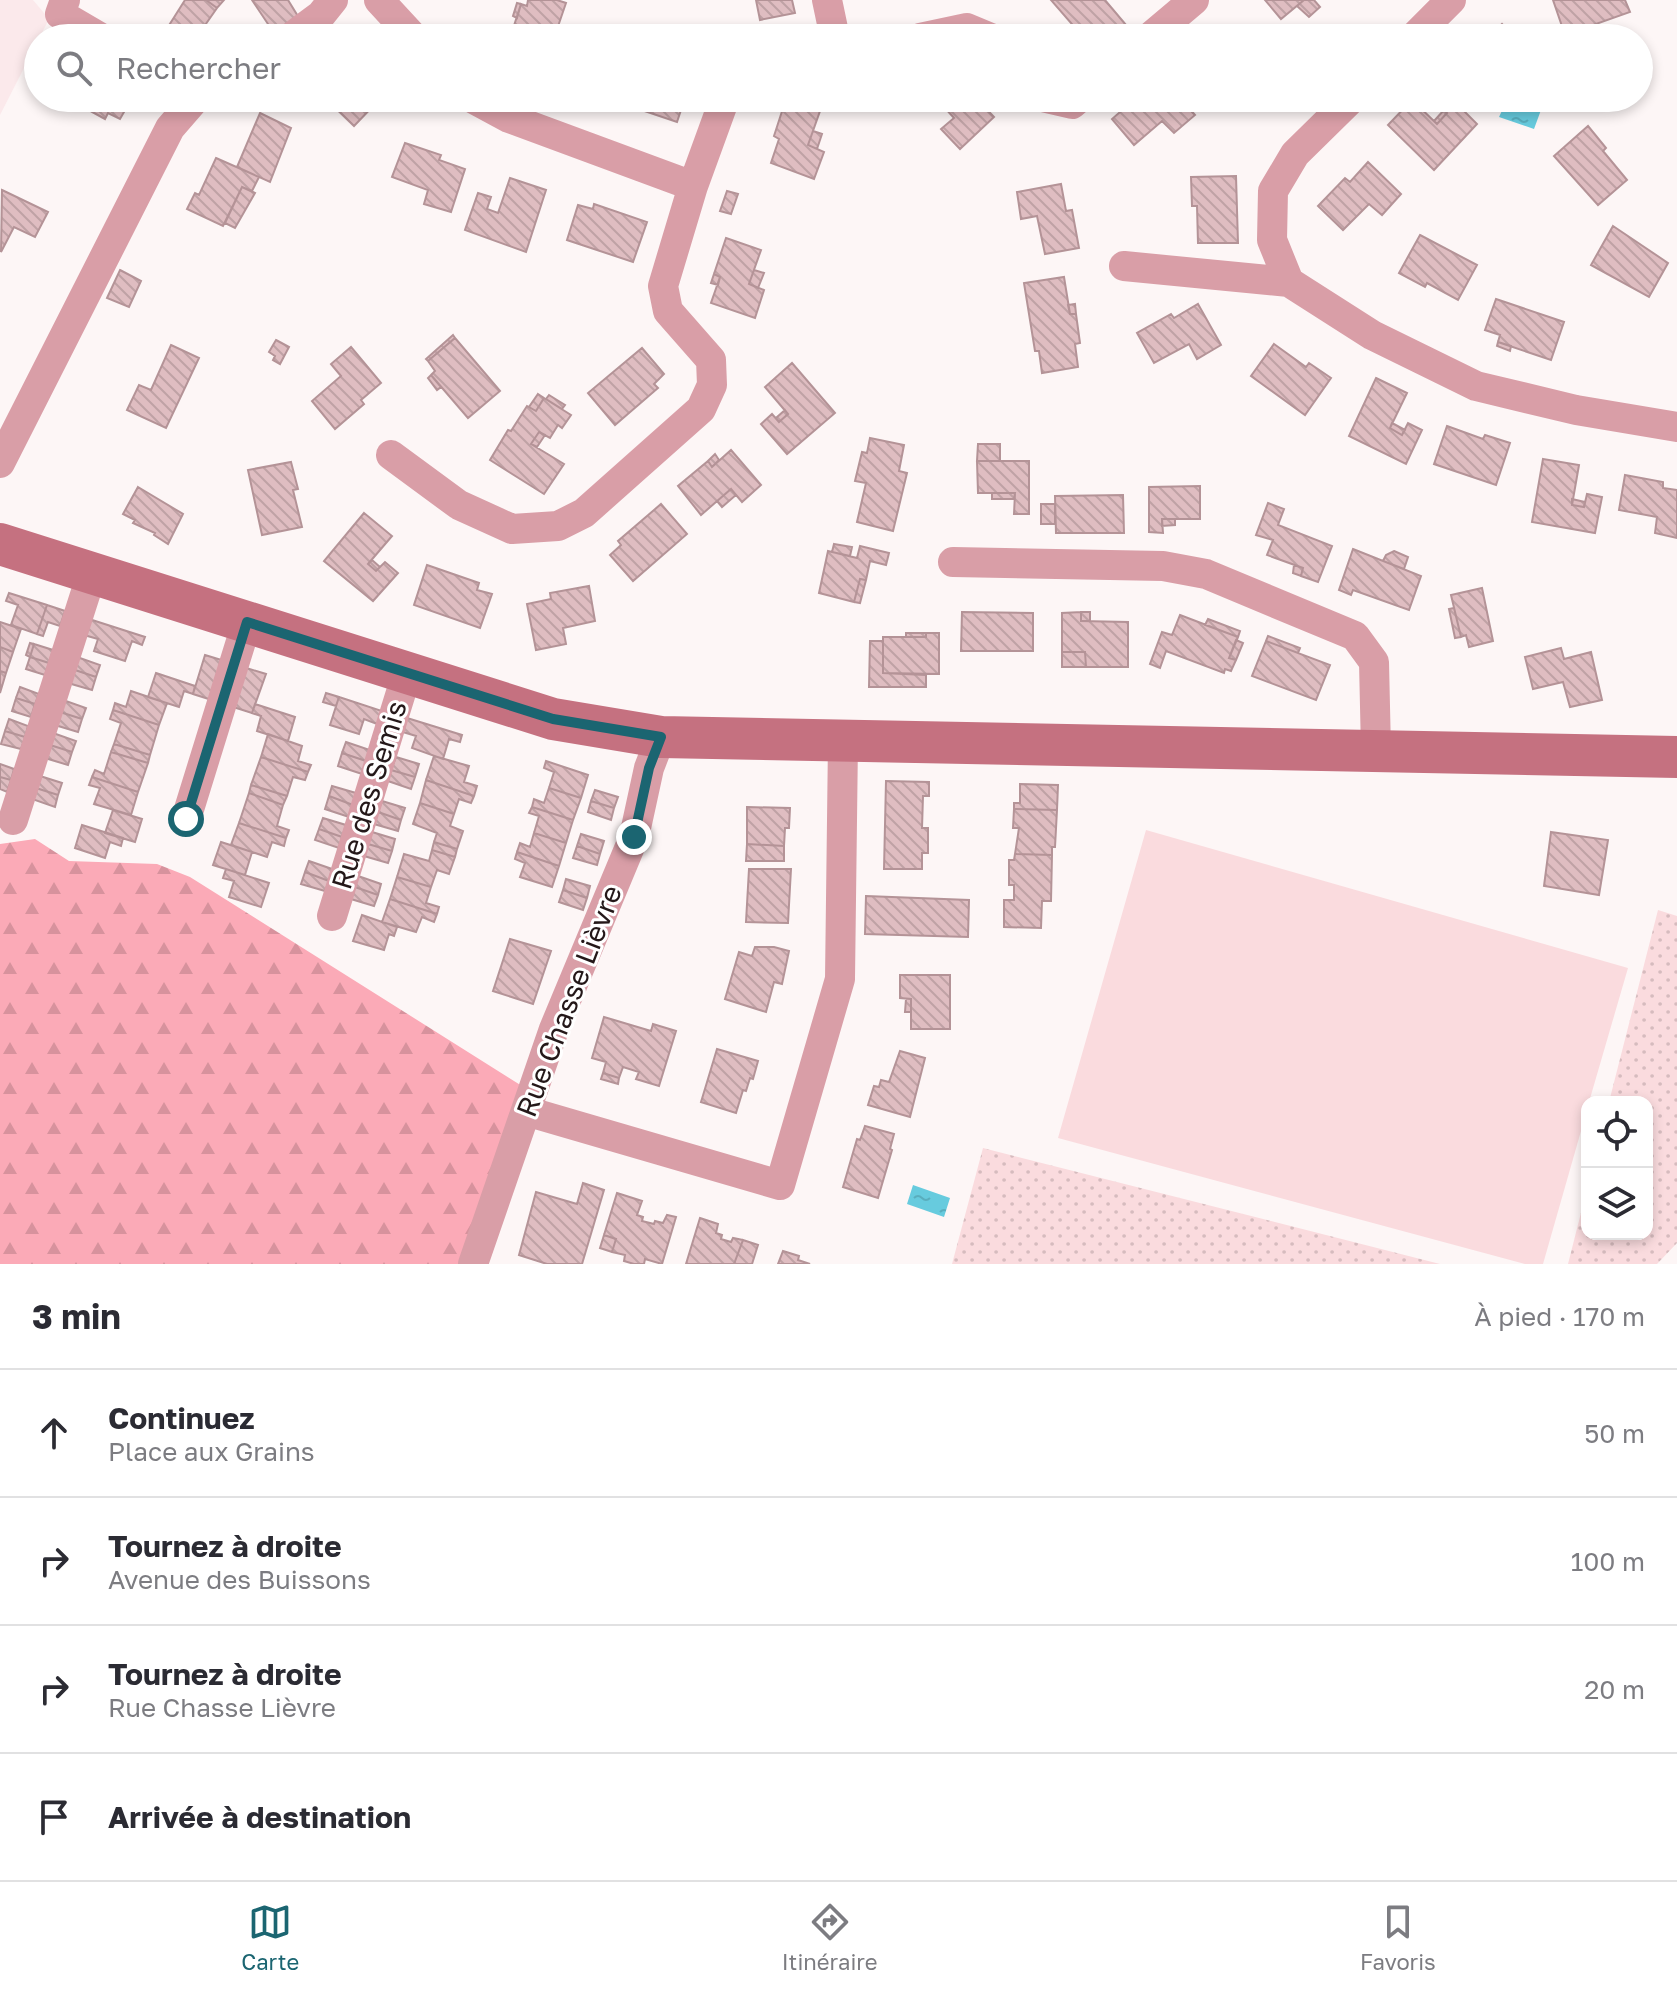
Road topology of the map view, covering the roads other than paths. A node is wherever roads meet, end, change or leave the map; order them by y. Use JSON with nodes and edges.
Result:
{"nodes":[{"id":1,"x":65,"y":0,"type":"edge"},
{"id":2,"x":333,"y":0,"type":"edge"},
{"id":3,"x":379,"y":0,"type":"edge"},
{"id":4,"x":827,"y":0,"type":"edge"},
{"id":5,"x":1194,"y":0,"type":"edge"},
{"id":6,"x":1451,"y":0,"type":"edge"},
{"id":7,"x":77,"y":24,"type":"edge"},
{"id":8,"x":309,"y":24,"type":"edge"},
{"id":9,"x":401,"y":24,"type":"edge"},
{"id":10,"x":832,"y":24,"type":"edge"},
{"id":11,"x":1166,"y":24,"type":"edge"},
{"id":12,"x":1427,"y":24,"type":"edge"},
{"id":13,"x":184,"y":112,"type":"edge"},
{"id":14,"x":498,"y":112,"type":"edge"},
{"id":15,"x":720,"y":112,"type":"edge"},
{"id":16,"x":1338,"y":112,"type":"edge"},
{"id":17,"x":693,"y":186,"type":"junction"},
{"id":18,"x":1124,"y":266,"type":"dead end"},
{"id":19,"x":1289,"y":282,"type":"junction"},
{"id":20,"x":1677,"y":427,"type":"edge"},
{"id":21,"x":391,"y":455,"type":"dead end"},
{"id":22,"x":0,"y":463,"type":"edge"},
{"id":23,"x":0,"y":544,"type":"edge"},
{"id":24,"x":953,"y":562,"type":"dead end"},
{"id":25,"x":92,"y":573,"type":"junction"},
{"id":26,"x":247,"y":622,"type":"junction"},
{"id":27,"x":407,"y":673,"type":"junction"},
{"id":28,"x":661,"y":737,"type":"junction"},
{"id":29,"x":843,"y":741,"type":"junction"},
{"id":30,"x":1376,"y":751,"type":"junction"},
{"id":31,"x":1677,"y":757,"type":"edge"},
{"id":32,"x":186,"y":819,"type":"dead end"},
{"id":33,"x":13,"y":820,"type":"dead end"},
{"id":34,"x":332,"y":916,"type":"dead end"},
{"id":35,"x":526,"y":1111,"type":"junction"},
{"id":36,"x":473,"y":1264,"type":"edge"}],
"edges":[{"from":1,"to":7,"type":"street"},
{"from":2,"to":8,"type":"street"},
{"from":3,"to":9,"type":"street"},
{"from":4,"to":10,"type":"street"},
{"from":5,"to":11,"type":"street"},
{"from":6,"to":12,"type":"street"},
{"from":13,"to":22,"type":"street"},
{"from":14,"to":17,"type":"street"},
{"from":15,"to":17,"type":"street"},
{"from":16,"to":19,"type":"street"},
{"from":17,"to":21,"type":"street"},
{"from":18,"to":19,"type":"street"},
{"from":19,"to":20,"type":"street"},
{"from":23,"to":25,"type":"street"},
{"from":24,"to":30,"type":"street"},
{"from":25,"to":26,"type":"street"},
{"from":25,"to":33,"type":"street"},
{"from":26,"to":27,"type":"street"},
{"from":26,"to":32,"type":"street"},
{"from":27,"to":28,"type":"street"},
{"from":27,"to":34,"type":"street","name":"Rue des Semis"},
{"from":28,"to":29,"type":"street"},
{"from":28,"to":35,"type":"street","name":"Rue Chasse Lièvre"},
{"from":29,"to":30,"type":"street"},
{"from":29,"to":35,"type":"street"},
{"from":30,"to":31,"type":"street"},
{"from":35,"to":36,"type":"street","name":"Rue Chasse Lièvre"}]}
